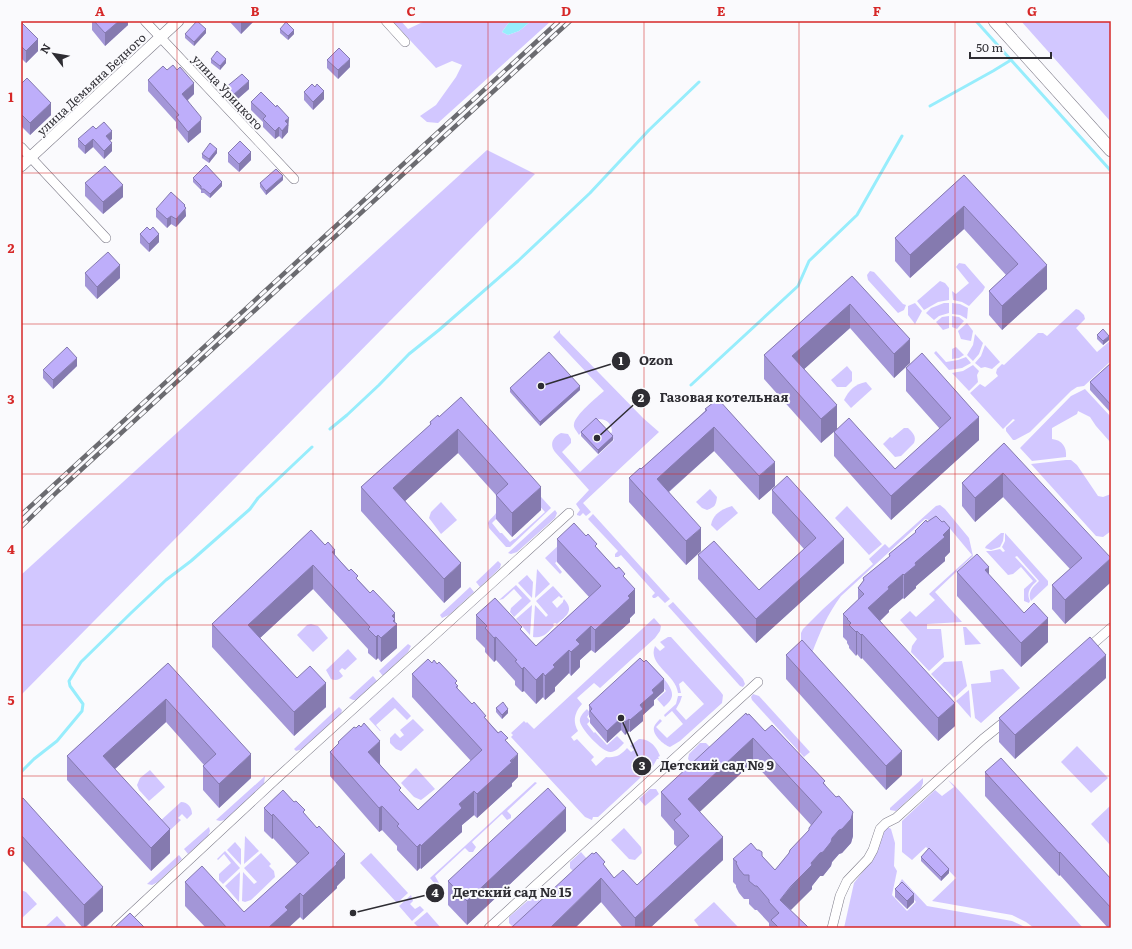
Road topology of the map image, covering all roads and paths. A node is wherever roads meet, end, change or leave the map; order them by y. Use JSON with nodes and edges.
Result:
{"nodes":[{"id":1,"x":145,"y":21,"type":"edge"},
{"id":2,"x":178,"y":21,"type":"edge"},
{"id":3,"x":386,"y":21,"type":"edge"},
{"id":4,"x":995,"y":21,"type":"edge"},
{"id":5,"x":161,"y":37,"type":"junction"},
{"id":6,"x":405,"y":42,"type":"dead end"},
{"id":7,"x":21,"y":147,"type":"edge"},
{"id":8,"x":1111,"y":150,"type":"edge"},
{"id":9,"x":31,"y":157,"type":"junction"},
{"id":10,"x":21,"y":166,"type":"edge"},
{"id":11,"x":294,"y":180,"type":"dead end"},
{"id":12,"x":106,"y":238,"type":"dead end"},
{"id":13,"x":568,"y":513,"type":"dead end"},
{"id":14,"x":1111,"y":628,"type":"edge"},
{"id":15,"x":1081,"y":655,"type":"edge"},
{"id":16,"x":758,"y":682,"type":"dead end"},
{"id":17,"x":1017,"y":712,"type":"edge"},
{"id":18,"x":116,"y":928,"type":"edge"},
{"id":19,"x":489,"y":928,"type":"edge"},
{"id":20,"x":832,"y":928,"type":"edge"}],
"edges":[{"from":1,"to":5,"type":"street","name":"улица Урицкого"},
{"from":2,"to":5,"type":"street","name":"улица Демьяна Бедного"},
{"from":3,"to":6,"type":"street"},
{"from":4,"to":8,"type":"main road"},
{"from":5,"to":9,"type":"street","name":"улица Демьяна Бедного"},
{"from":5,"to":11,"type":"street","name":"улица Урицкого"},
{"from":7,"to":9,"type":"street"},
{"from":9,"to":10,"type":"street","name":"улица Демьяна Бедного"},
{"from":9,"to":12,"type":"street"},
{"from":13,"to":18,"type":"street"},
{"from":14,"to":15,"type":"street"},
{"from":16,"to":19,"type":"street"},
{"from":17,"to":20,"type":"street"}]}
